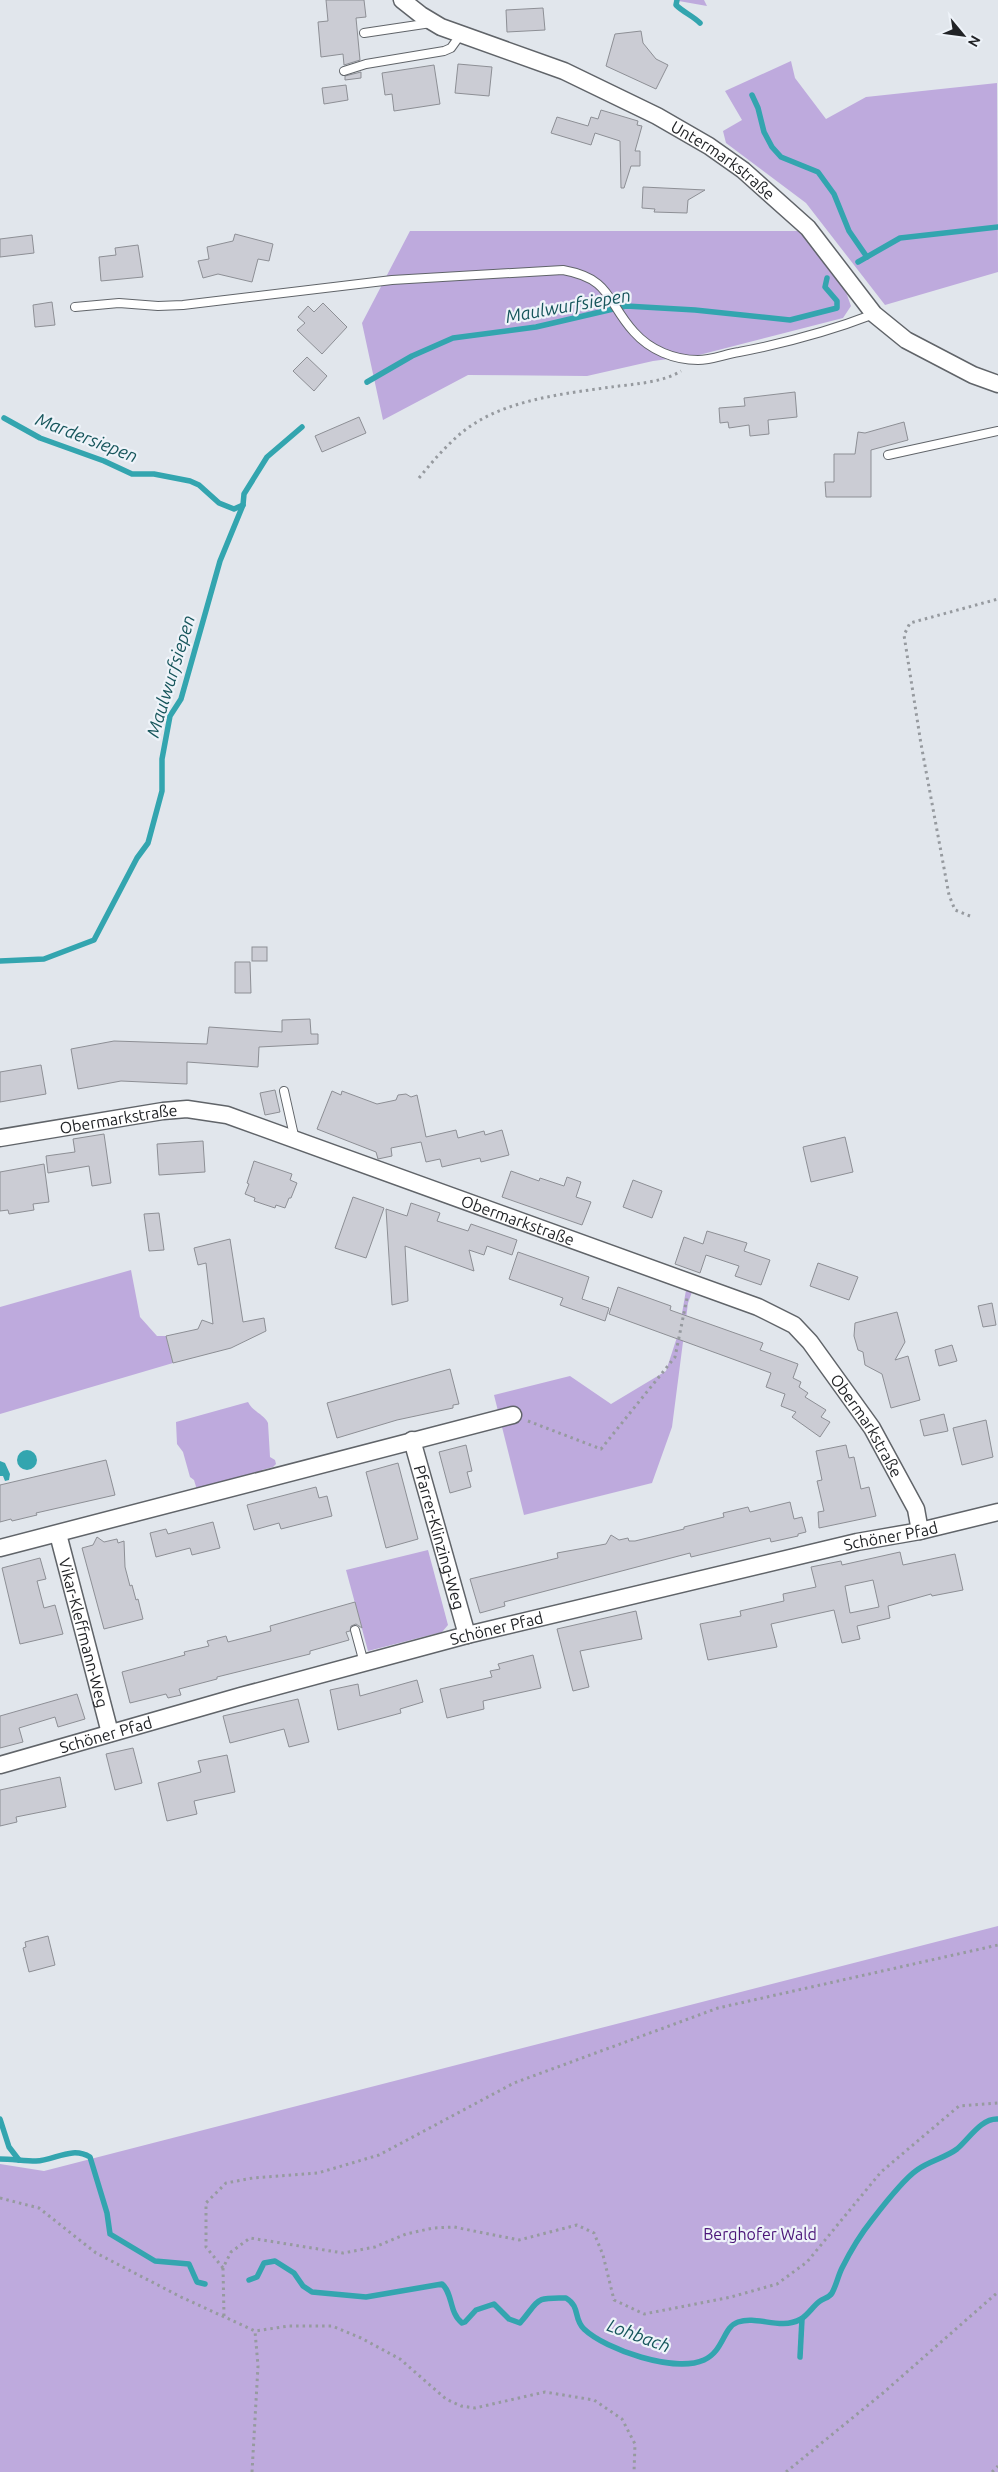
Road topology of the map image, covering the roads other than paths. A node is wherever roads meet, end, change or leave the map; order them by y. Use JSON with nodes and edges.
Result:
{"nodes":[{"id":1,"x":402,"y":0,"type":"edge"},
{"id":2,"x":433,"y":22,"type":"junction"},
{"id":3,"x":364,"y":32,"type":"dead end"},
{"id":4,"x":461,"y":34,"type":"junction"},
{"id":5,"x":344,"y":71,"type":"dead end"},
{"id":6,"x":75,"y":307,"type":"dead end"},
{"id":7,"x":874,"y":314,"type":"junction"},
{"id":8,"x":998,"y":384,"type":"edge"},
{"id":9,"x":998,"y":431,"type":"edge"},
{"id":10,"x":888,"y":455,"type":"dead end"},
{"id":11,"x":284,"y":1090,"type":"dead end"},
{"id":12,"x":0,"y":1138,"type":"edge"},
{"id":13,"x":296,"y":1142,"type":"junction"},
{"id":14,"x":514,"y":1415,"type":"road end"},
{"id":15,"x":412,"y":1440,"type":"junction"},
{"id":16,"x":998,"y":1512,"type":"edge"},
{"id":17,"x":920,"y":1531,"type":"junction"},
{"id":18,"x":58,"y":1534,"type":"junction"},
{"id":19,"x":0,"y":1548,"type":"edge"},
{"id":20,"x":355,"y":1630,"type":"dead end"},
{"id":21,"x":468,"y":1635,"type":"junction"},
{"id":22,"x":364,"y":1663,"type":"junction"},
{"id":23,"x":110,"y":1733,"type":"junction"},
{"id":24,"x":0,"y":1765,"type":"edge"}],
"edges":[{"from":1,"to":2,"type":"street","name":"Untermarkstraße"},
{"from":2,"to":3,"type":"lane"},
{"from":2,"to":4,"type":"street","name":"Untermarkstraße"},
{"from":4,"to":5,"type":"lane"},
{"from":4,"to":7,"type":"street","name":"Untermarkstraße"},
{"from":6,"to":7,"type":"lane"},
{"from":7,"to":8,"type":"street","name":"Untermarkstraße"},
{"from":9,"to":10,"type":"lane"},
{"from":11,"to":13,"type":"lane"},
{"from":12,"to":13,"type":"street","name":"Obermarkstraße"},
{"from":13,"to":17,"type":"street","name":"Obermarkstraße"},
{"from":14,"to":15,"type":"street"},
{"from":15,"to":18,"type":"street"},
{"from":15,"to":21,"type":"street","name":"Pfarrer-Klinzing-Weg"},
{"from":16,"to":17,"type":"street","name":"Schöner Pfad"},
{"from":17,"to":21,"type":"street","name":"Schöner Pfad"},
{"from":18,"to":19,"type":"street"},
{"from":18,"to":23,"type":"street","name":"Vikar-Kleffmann-Weg"},
{"from":20,"to":22,"type":"lane"},
{"from":21,"to":22,"type":"street","name":"Schöner Pfad"},
{"from":22,"to":23,"type":"street","name":"Schöner Pfad"},
{"from":23,"to":24,"type":"street","name":"Schöner Pfad"}]}
